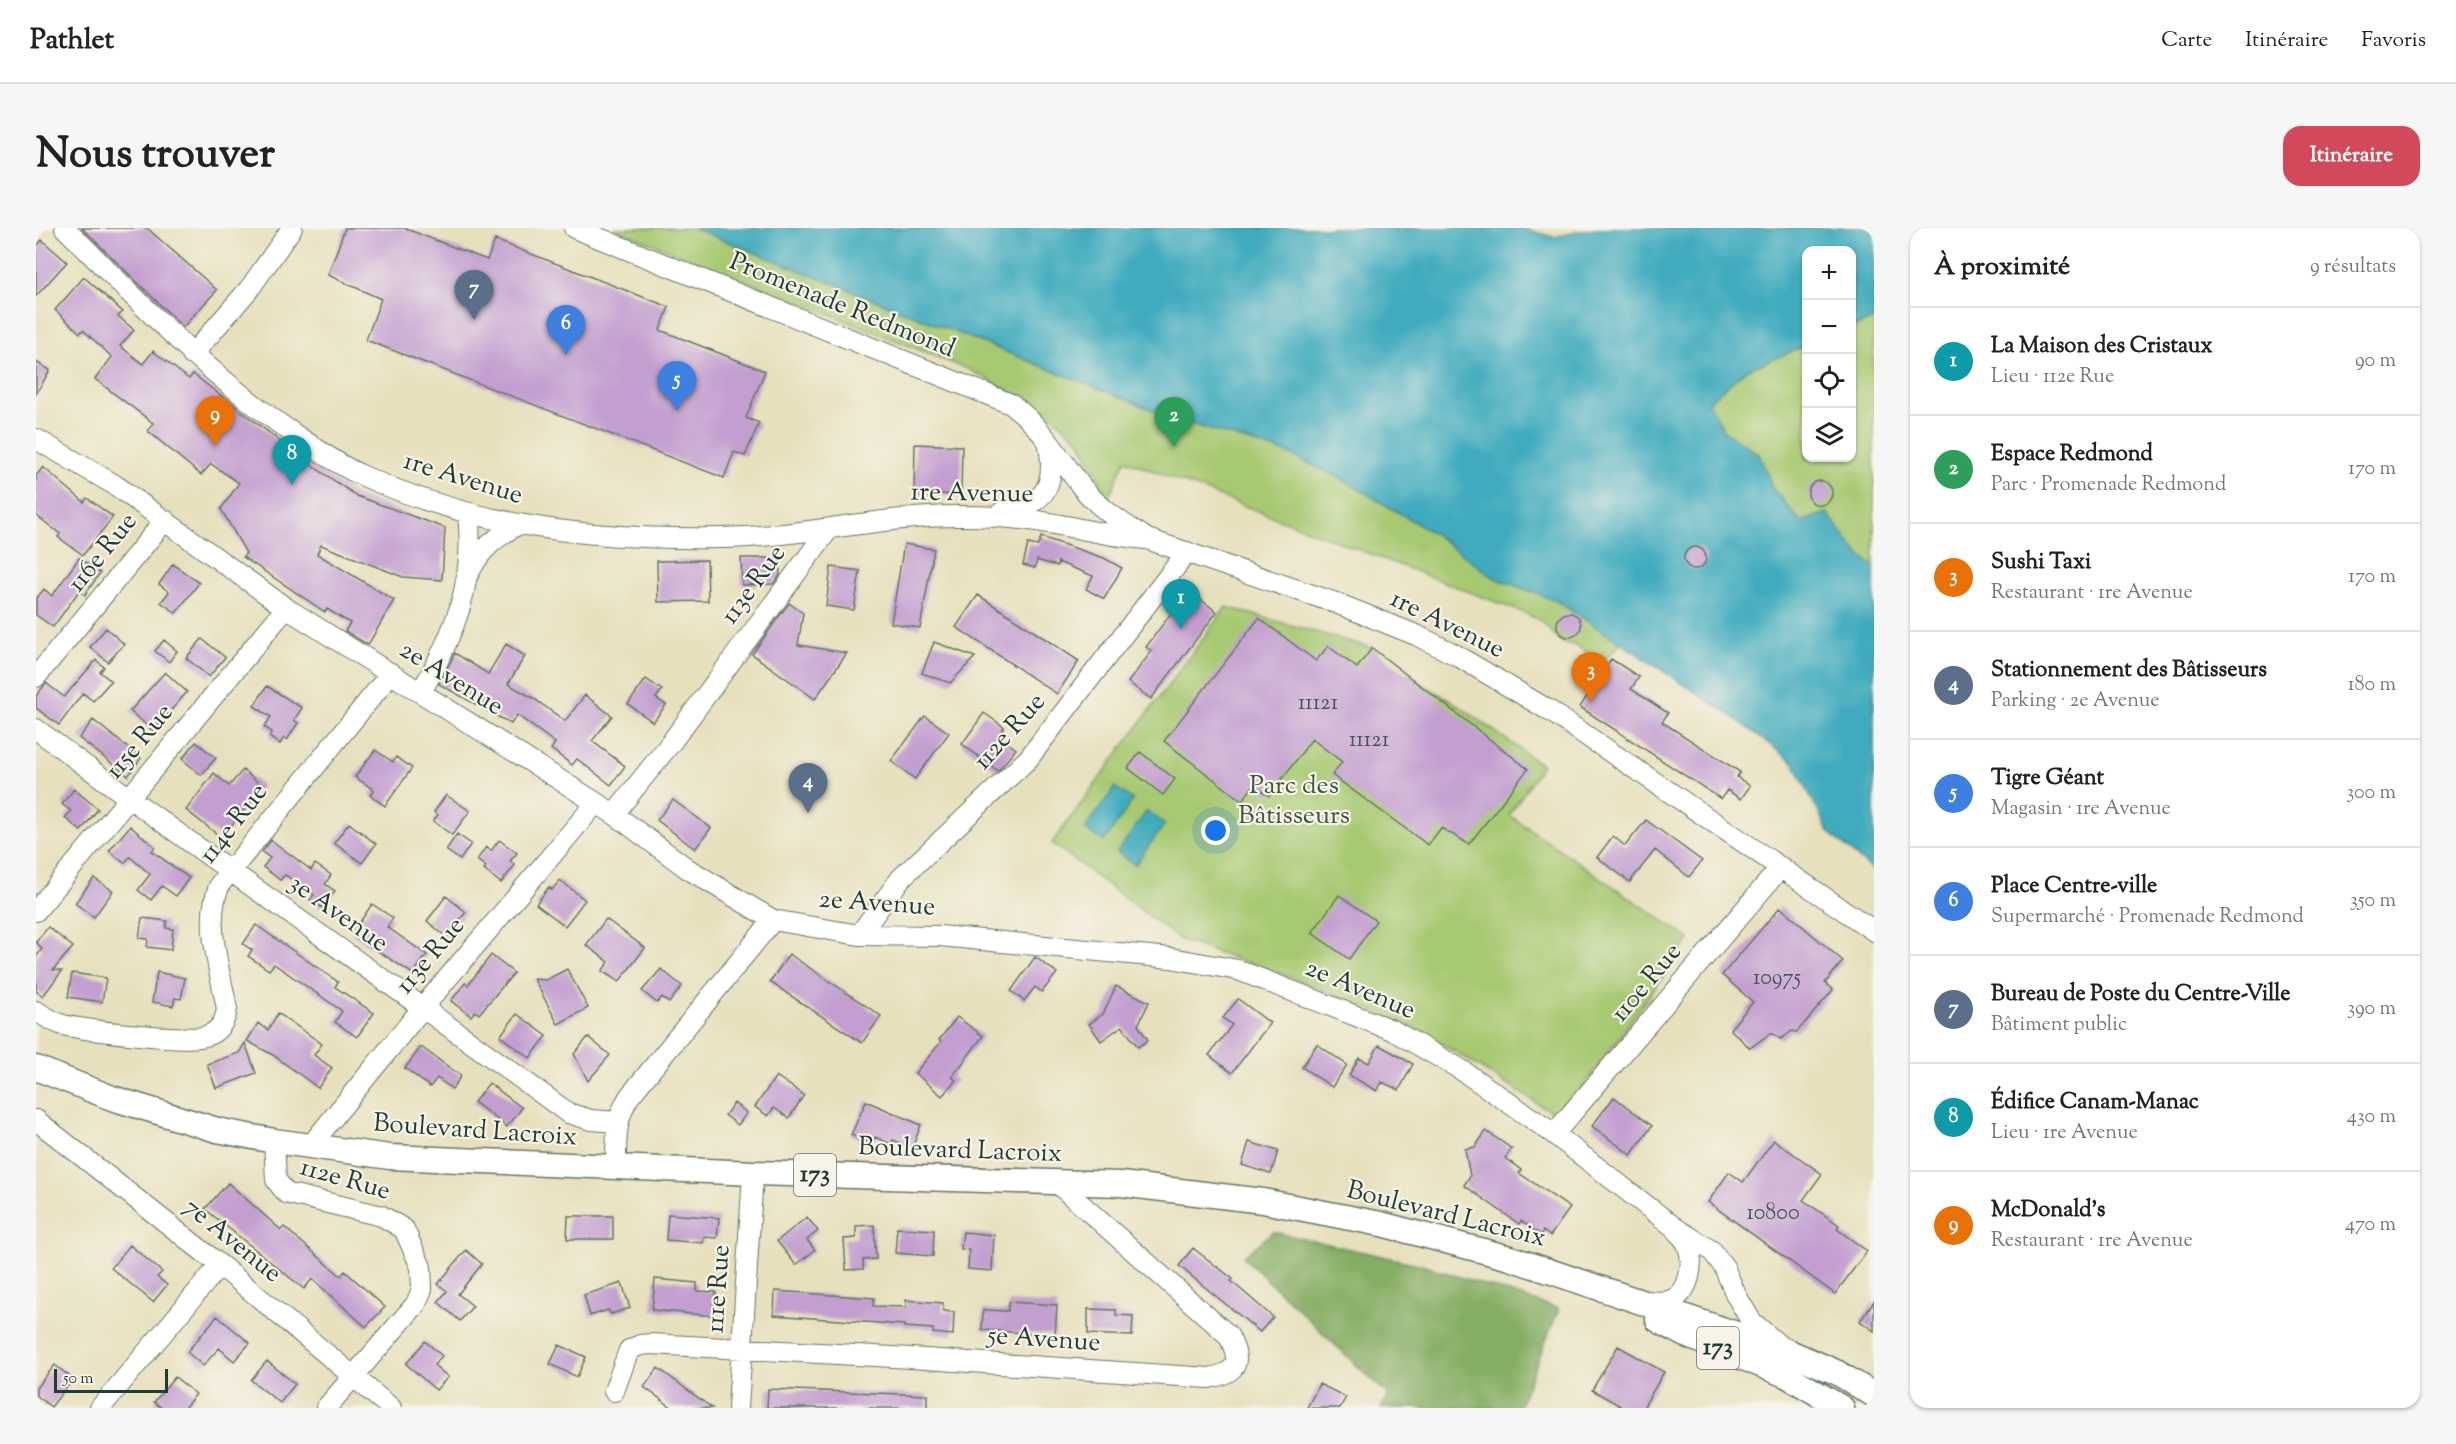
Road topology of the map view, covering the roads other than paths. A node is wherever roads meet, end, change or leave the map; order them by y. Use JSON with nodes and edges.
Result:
{"nodes":[{"id":1,"x":65,"y":228,"type":"edge"},
{"id":2,"x":292,"y":228,"type":"edge"},
{"id":3,"x":574,"y":228,"type":"edge"},
{"id":4,"x":192,"y":355,"type":"junction"},
{"id":5,"x":1047,"y":437,"type":"junction"},
{"id":6,"x":36,"y":439,"type":"edge"},
{"id":7,"x":468,"y":514,"type":"junction"},
{"id":8,"x":959,"y":516,"type":"junction"},
{"id":9,"x":165,"y":520,"type":"junction"},
{"id":10,"x":517,"y":525,"type":"junction"},
{"id":11,"x":828,"y":530,"type":"junction"},
{"id":12,"x":1148,"y":539,"type":"junction"},
{"id":13,"x":1187,"y":552,"type":"junction"},
{"id":14,"x":465,"y":581,"type":"junction"},
{"id":15,"x":286,"y":609,"type":"junction"},
{"id":16,"x":391,"y":673,"type":"junction"},
{"id":17,"x":36,"y":677,"type":"edge"},
{"id":18,"x":421,"y":692,"type":"junction"},
{"id":19,"x":36,"y":729,"type":"edge"},
{"id":20,"x":128,"y":798,"type":"junction"},
{"id":21,"x":596,"y":803,"type":"junction"},
{"id":22,"x":614,"y":814,"type":"junction"},
{"id":23,"x":1781,"y":867,"type":"junction"},
{"id":24,"x":228,"y":871,"type":"junction"},
{"id":25,"x":36,"y":911,"type":"edge"},
{"id":26,"x":772,"y":920,"type":"junction"},
{"id":27,"x":1874,"y":931,"type":"edge"},
{"id":28,"x":859,"y":935,"type":"junction"},
{"id":29,"x":424,"y":1006,"type":"junction"},
{"id":30,"x":36,"y":1011,"type":"edge"},
{"id":31,"x":36,"y":1068,"type":"edge"},
{"id":32,"x":36,"y":1120,"type":"edge"},
{"id":33,"x":618,"y":1122,"type":"junction"},
{"id":34,"x":1554,"y":1134,"type":"junction"},
{"id":35,"x":274,"y":1141,"type":"junction"},
{"id":36,"x":311,"y":1146,"type":"junction"},
{"id":37,"x":616,"y":1168,"type":"junction"},
{"id":38,"x":753,"y":1173,"type":"junction"},
{"id":39,"x":1057,"y":1183,"type":"junction"},
{"id":40,"x":1674,"y":1227,"type":"junction"},
{"id":41,"x":220,"y":1265,"type":"junction"},
{"id":42,"x":1595,"y":1286,"type":"junction"},
{"id":43,"x":1637,"y":1301,"type":"junction"},
{"id":44,"x":742,"y":1348,"type":"junction"},
{"id":45,"x":1787,"y":1351,"type":"junction"},
{"id":46,"x":353,"y":1376,"type":"junction"},
{"id":47,"x":614,"y":1391,"type":"dead end"},
{"id":48,"x":1874,"y":1395,"type":"edge"},
{"id":49,"x":100,"y":1408,"type":"edge"},
{"id":50,"x":326,"y":1408,"type":"edge"},
{"id":51,"x":391,"y":1408,"type":"edge"},
{"id":52,"x":738,"y":1408,"type":"edge"},
{"id":53,"x":1842,"y":1408,"type":"edge"}],
"edges":[{"from":1,"to":4,"type":"street","name":"1re Avenue"},
{"from":2,"to":4,"type":"street"},
{"from":3,"to":5,"type":"street","name":"Promenade Redmond"},
{"from":4,"to":7,"type":"street","name":"1re Avenue"},
{"from":5,"to":8,"type":"street"},
{"from":5,"to":12,"type":"street","name":"Promenade Redmond"},
{"from":6,"to":9,"type":"street","name":"2e Avenue"},
{"from":7,"to":10,"type":"street","name":"1re Avenue"},
{"from":7,"to":14,"type":"street"},
{"from":8,"to":11,"type":"street","name":"1re Avenue"},
{"from":8,"to":12,"type":"street","name":"1re Avenue"},
{"from":9,"to":15,"type":"street","name":"2e Avenue"},
{"from":9,"to":17,"type":"street","name":"116e Rue"},
{"from":10,"to":11,"type":"street","name":"1re Avenue"},
{"from":10,"to":14,"type":"street"},
{"from":11,"to":22,"type":"street","name":"113e Rue"},
{"from":12,"to":13,"type":"street","name":"1re Avenue"},
{"from":13,"to":23,"type":"street","name":"1re Avenue"},
{"from":13,"to":28,"type":"street","name":"112e Rue"},
{"from":14,"to":18,"type":"street"},
{"from":15,"to":16,"type":"street","name":"2e Avenue"},
{"from":15,"to":20,"type":"street","name":"115e Rue"},
{"from":16,"to":18,"type":"street","name":"2e Avenue"},
{"from":16,"to":24,"type":"street","name":"114e Rue"},
{"from":18,"to":21,"type":"street","name":"2e Avenue"},
{"from":19,"to":20,"type":"street","name":"3e Avenue"},
{"from":20,"to":24,"type":"street","name":"3e Avenue"},
{"from":20,"to":25,"type":"street","name":"115e Rue"},
{"from":21,"to":22,"type":"street","name":"2e Avenue"},
{"from":21,"to":29,"type":"street","name":"113e Rue"},
{"from":22,"to":26,"type":"street","name":"2e Avenue"},
{"from":23,"to":27,"type":"street","name":"1re Avenue"},
{"from":23,"to":34,"type":"street","name":"110e Rue"},
{"from":24,"to":29,"type":"street","name":"3e Avenue"},
{"from":24,"to":30,"type":"street","name":"114e Rue"},
{"from":26,"to":28,"type":"street","name":"2e Avenue"},
{"from":26,"to":33,"type":"street"},
{"from":28,"to":34,"type":"street","name":"2e Avenue"},
{"from":29,"to":33,"type":"street","name":"3e Avenue"},
{"from":29,"to":36,"type":"street","name":"113e Rue"},
{"from":31,"to":35,"type":"main road","name":"Boulevard Lacroix","number":"173"},
{"from":32,"to":41,"type":"street","name":"7e Avenue"},
{"from":33,"to":37,"type":"street"},
{"from":34,"to":40,"type":"street","name":"2e Avenue"},
{"from":35,"to":36,"type":"main road","name":"Boulevard Lacroix","number":"173"},
{"from":35,"to":46,"type":"street","name":"112e Rue"},
{"from":36,"to":37,"type":"main road","name":"Boulevard Lacroix","number":"173"},
{"from":37,"to":38,"type":"main road","name":"Boulevard Lacroix","number":"173"},
{"from":38,"to":39,"type":"main road","name":"Boulevard Lacroix","number":"173"},
{"from":38,"to":44,"type":"street","name":"111e Rue"},
{"from":39,"to":42,"type":"main road","name":"Boulevard Lacroix","number":"173"},
{"from":39,"to":44,"type":"street","name":"5e Avenue"},
{"from":40,"to":43,"type":"street","name":"2e Avenue"},
{"from":40,"to":45,"type":"street","name":"2e Avenue"},
{"from":41,"to":46,"type":"street","name":"7e Avenue"},
{"from":41,"to":49,"type":"street"},
{"from":42,"to":43,"type":"main road","name":"Boulevard Lacroix"},
{"from":42,"to":53,"type":"main road","name":"Boulevard Lacroix","number":"173"},
{"from":43,"to":45,"type":"main road","name":"Boulevard Lacroix"},
{"from":44,"to":47,"type":"street","name":"5e Avenue"},
{"from":44,"to":52,"type":"street","name":"111e Rue"},
{"from":45,"to":48,"type":"main road","name":"Boulevard Lacroix"},
{"from":46,"to":50,"type":"street","name":"112e Rue"},
{"from":46,"to":51,"type":"street","name":"7e Avenue"}]}
